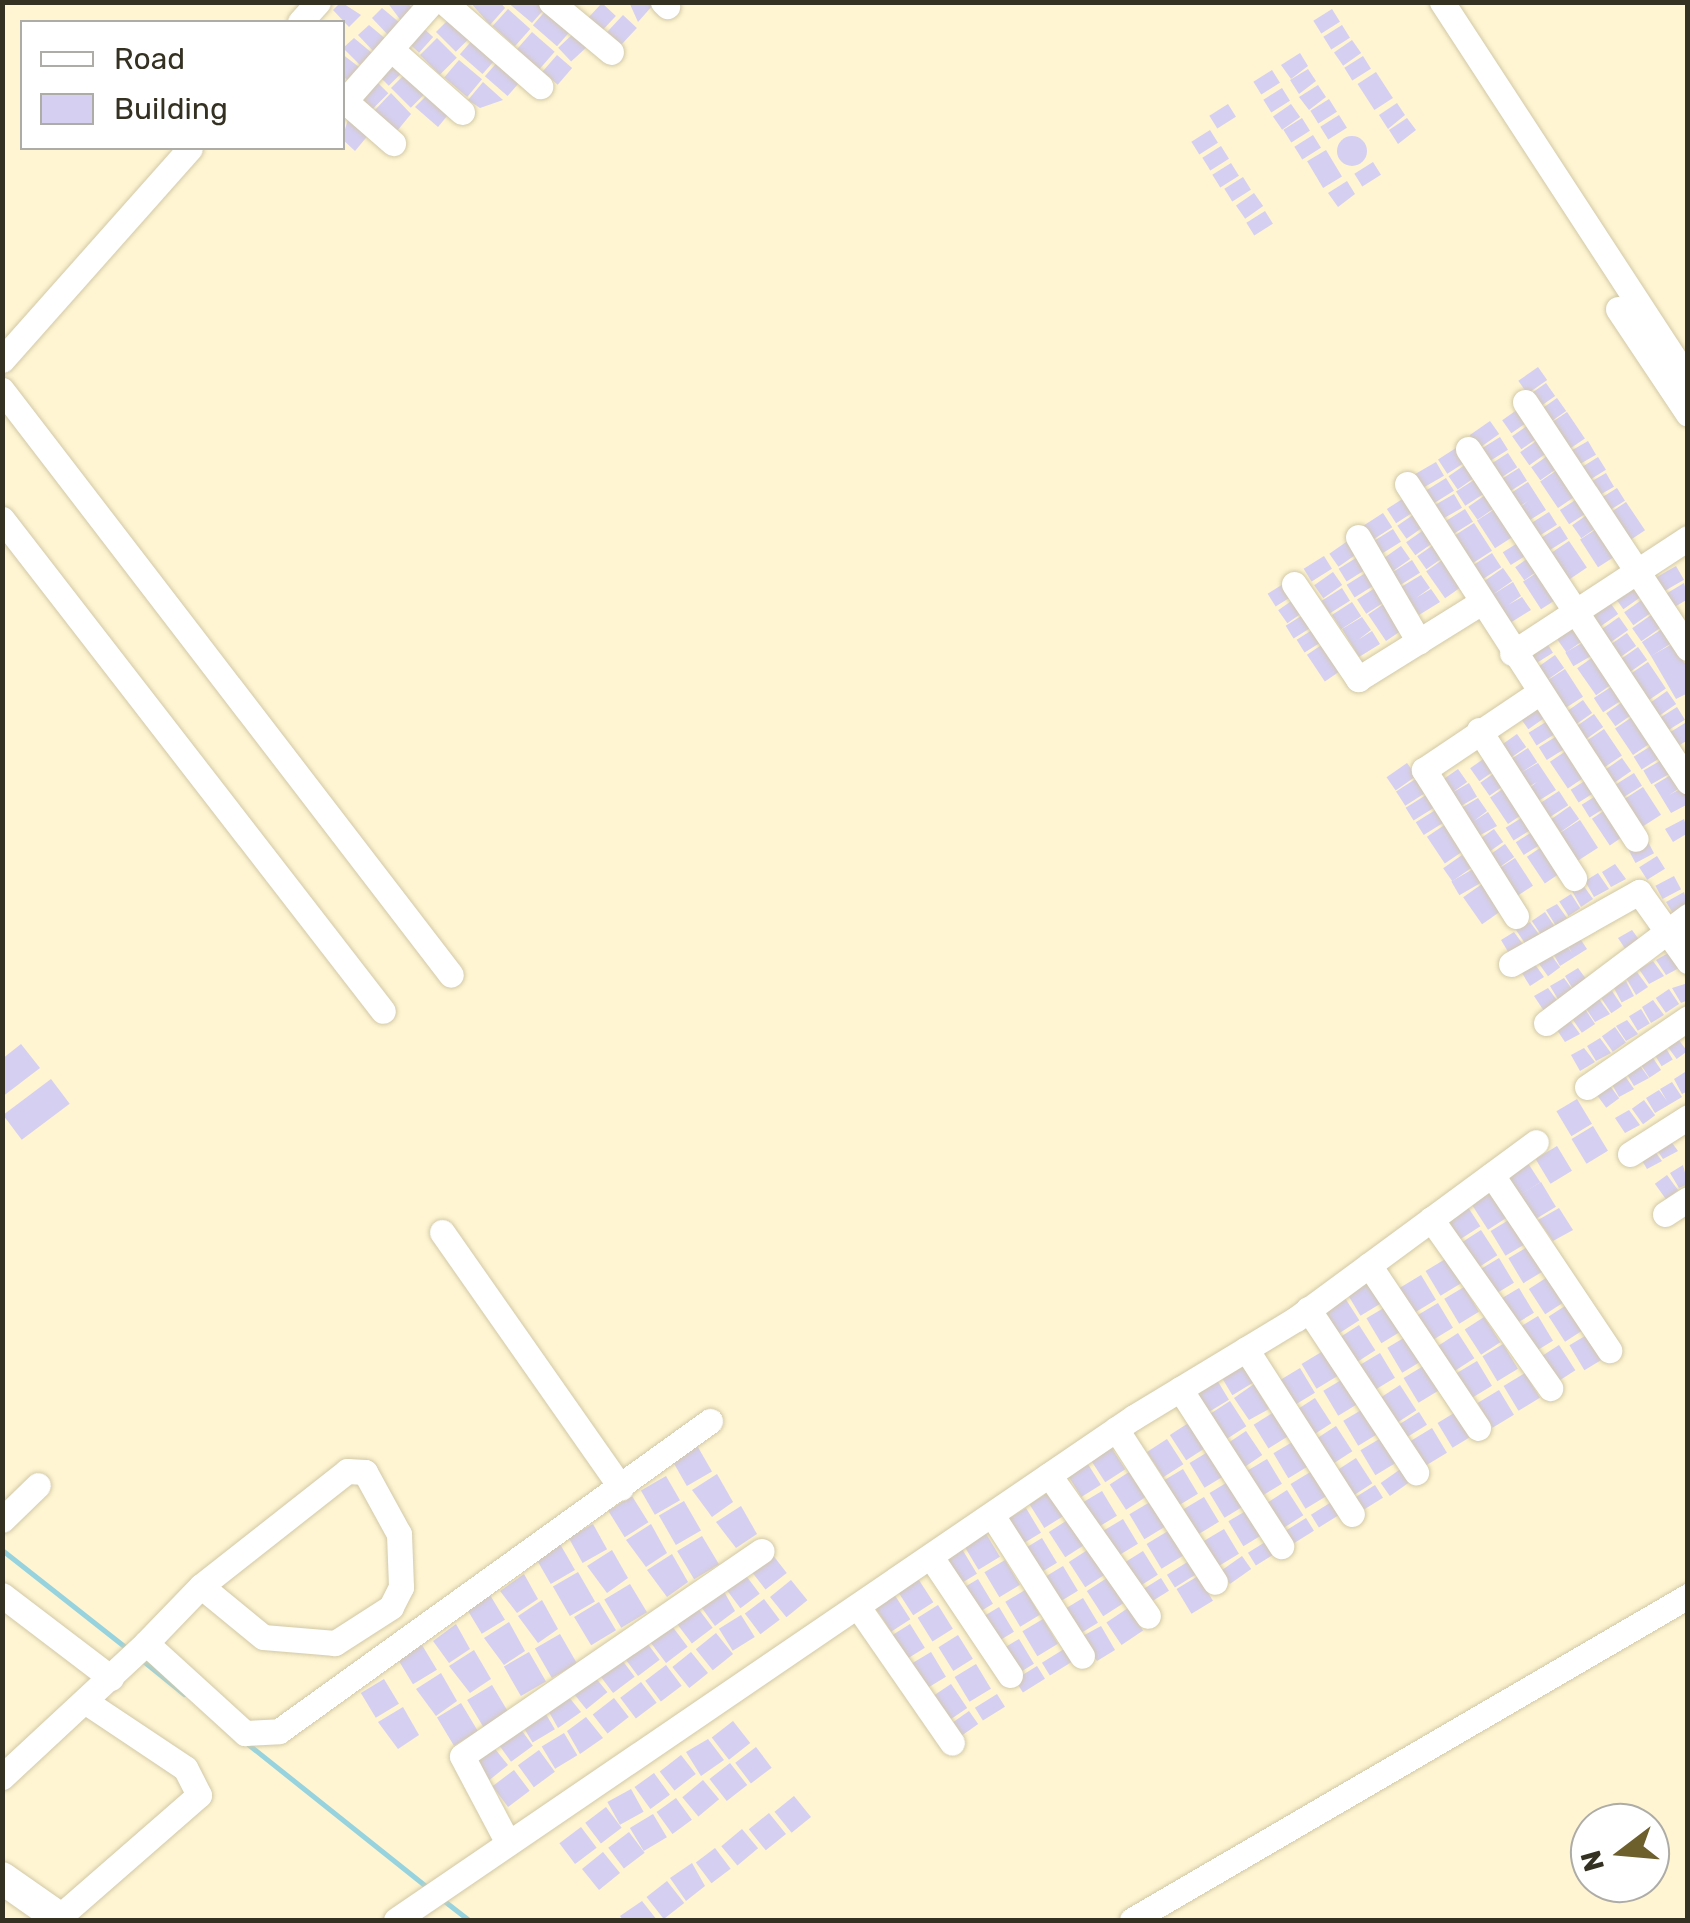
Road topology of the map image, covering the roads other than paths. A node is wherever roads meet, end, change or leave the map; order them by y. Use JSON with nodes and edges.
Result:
{"nodes":[{"id":1,"x":432,"y":2,"type":"edge"},
{"id":2,"x":444,"y":2,"type":"edge"},
{"id":3,"x":551,"y":2,"type":"edge"},
{"id":4,"x":1442,"y":2,"type":"edge"},
{"id":5,"x":391,"y":49,"type":"junction"},
{"id":6,"x":610,"y":52,"type":"dead end"},
{"id":7,"x":540,"y":86,"type":"dead end"},
{"id":8,"x":345,"y":101,"type":"edge"},
{"id":9,"x":345,"y":103,"type":"edge"},
{"id":10,"x":462,"y":112,"type":"dead end"},
{"id":11,"x":394,"y":143,"type":"dead end"},
{"id":12,"x":188,"y":150,"type":"edge"},
{"id":13,"x":1618,"y":309,"type":"dead end"},
{"id":14,"x":2,"y":360,"type":"edge"},
{"id":15,"x":1688,"y":380,"type":"edge"},
{"id":16,"x":2,"y":390,"type":"edge"},
{"id":17,"x":1525,"y":402,"type":"dead end"},
{"id":18,"x":1688,"y":414,"type":"edge"},
{"id":19,"x":1468,"y":449,"type":"dead end"},
{"id":20,"x":1407,"y":484,"type":"dead end"},
{"id":21,"x":2,"y":520,"type":"edge"},
{"id":22,"x":1358,"y":537,"type":"dead end"},
{"id":23,"x":1688,"y":538,"type":"edge"},
{"id":24,"x":1635,"y":572,"type":"junction"},
{"id":25,"x":1294,"y":584,"type":"dead end"},
{"id":26,"x":1480,"y":603,"type":"junction"},
{"id":27,"x":1574,"y":611,"type":"junction"},
{"id":28,"x":1419,"y":642,"type":"junction"},
{"id":29,"x":1688,"y":648,"type":"edge"},
{"id":30,"x":1512,"y":653,"type":"junction"},
{"id":31,"x":1540,"y":692,"type":"junction"},
{"id":32,"x":1479,"y":730,"type":"junction"},
{"id":33,"x":1688,"y":782,"type":"edge"},
{"id":34,"x":1636,"y":839,"type":"dead end"},
{"id":35,"x":1574,"y":878,"type":"dead end"},
{"id":36,"x":1516,"y":916,"type":"dead end"},
{"id":37,"x":1678,"y":924,"type":"edge"},
{"id":38,"x":1688,"y":961,"type":"edge"},
{"id":39,"x":1511,"y":964,"type":"dead end"},
{"id":40,"x":451,"y":974,"type":"dead end"},
{"id":41,"x":383,"y":1011,"type":"dead end"},
{"id":42,"x":1688,"y":1018,"type":"edge"},
{"id":43,"x":1546,"y":1022,"type":"dead end"},
{"id":44,"x":1587,"y":1087,"type":"dead end"},
{"id":45,"x":1688,"y":1117,"type":"edge"},
{"id":46,"x":1536,"y":1142,"type":"dead end"},
{"id":47,"x":1630,"y":1154,"type":"dead end"},
{"id":48,"x":1492,"y":1174,"type":"junction"},
{"id":49,"x":1688,"y":1200,"type":"edge"},
{"id":50,"x":1664,"y":1214,"type":"dead end"},
{"id":51,"x":1431,"y":1219,"type":"junction"},
{"id":52,"x":442,"y":1232,"type":"dead end"},
{"id":53,"x":1369,"y":1265,"type":"junction"},
{"id":54,"x":1308,"y":1310,"type":"junction"},
{"id":55,"x":1246,"y":1350,"type":"junction"},
{"id":56,"x":1610,"y":1350,"type":"dead end"},
{"id":57,"x":1550,"y":1388,"type":"dead end"},
{"id":58,"x":1180,"y":1389,"type":"junction"},
{"id":59,"x":710,"y":1420,"type":"dead end"},
{"id":60,"x":1478,"y":1428,"type":"dead end"},
{"id":61,"x":1116,"y":1430,"type":"junction"},
{"id":62,"x":1416,"y":1472,"type":"dead end"},
{"id":63,"x":1049,"y":1476,"type":"junction"},
{"id":64,"x":38,"y":1485,"type":"dead end"},
{"id":65,"x":621,"y":1488,"type":"junction"},
{"id":66,"x":1352,"y":1514,"type":"dead end"},
{"id":67,"x":992,"y":1515,"type":"junction"},
{"id":68,"x":2,"y":1520,"type":"edge"},
{"id":69,"x":1281,"y":1546,"type":"dead end"},
{"id":70,"x":761,"y":1551,"type":"dead end"},
{"id":71,"x":931,"y":1557,"type":"junction"},
{"id":72,"x":1215,"y":1582,"type":"dead end"},
{"id":73,"x":200,"y":1586,"type":"junction"},
{"id":74,"x":2,"y":1594,"type":"edge"},
{"id":75,"x":1688,"y":1596,"type":"edge"},
{"id":76,"x":858,"y":1607,"type":"junction"},
{"id":77,"x":1148,"y":1616,"type":"dead end"},
{"id":78,"x":142,"y":1645,"type":"junction"},
{"id":79,"x":1082,"y":1656,"type":"dead end"},
{"id":80,"x":114,"y":1674,"type":"junction"},
{"id":81,"x":1010,"y":1676,"type":"dead end"},
{"id":82,"x":89,"y":1704,"type":"junction"},
{"id":83,"x":952,"y":1744,"type":"dead end"},
{"id":84,"x":2,"y":1777,"type":"edge"},
{"id":85,"x":508,"y":1843,"type":"junction"},
{"id":86,"x":2,"y":1878,"type":"edge"},
{"id":87,"x":404,"y":1915,"type":"edge"},
{"id":88,"x":60,"y":1919,"type":"edge"},
{"id":89,"x":1132,"y":1920,"type":"edge"}],
"edges":[{"from":1,"to":5,"type":"street"},
{"from":2,"to":7,"type":"street"},
{"from":3,"to":6,"type":"street"},
{"from":4,"to":15,"type":"street"},
{"from":5,"to":8,"type":"street"},
{"from":5,"to":10,"type":"street"},
{"from":9,"to":11,"type":"street"},
{"from":12,"to":14,"type":"street"},
{"from":13,"to":18,"type":"street"},
{"from":16,"to":40,"type":"street"},
{"from":17,"to":24,"type":"street"},
{"from":19,"to":27,"type":"street"},
{"from":20,"to":26,"type":"street"},
{"from":21,"to":41,"type":"street"},
{"from":22,"to":28,"type":"street"},
{"from":23,"to":24,"type":"street"},
{"from":24,"to":27,"type":"street"},
{"from":24,"to":29,"type":"street"},
{"from":25,"to":28,"type":"street"},
{"from":26,"to":28,"type":"street"},
{"from":26,"to":30,"type":"street"},
{"from":27,"to":30,"type":"street"},
{"from":27,"to":33,"type":"street"},
{"from":30,"to":31,"type":"street"},
{"from":31,"to":32,"type":"street"},
{"from":31,"to":34,"type":"street"},
{"from":32,"to":35,"type":"street"},
{"from":32,"to":36,"type":"street"},
{"from":37,"to":38,"type":"street"},
{"from":37,"to":39,"type":"street"},
{"from":37,"to":43,"type":"street"},
{"from":42,"to":44,"type":"street"},
{"from":45,"to":47,"type":"street"},
{"from":46,"to":48,"type":"street"},
{"from":48,"to":51,"type":"street"},
{"from":48,"to":56,"type":"street"},
{"from":49,"to":50,"type":"street"},
{"from":51,"to":53,"type":"street"},
{"from":51,"to":57,"type":"street"},
{"from":52,"to":65,"type":"street"},
{"from":53,"to":54,"type":"street"},
{"from":53,"to":60,"type":"street"},
{"from":54,"to":55,"type":"street"},
{"from":54,"to":62,"type":"street"},
{"from":55,"to":58,"type":"street"},
{"from":55,"to":66,"type":"street"},
{"from":58,"to":61,"type":"street"},
{"from":58,"to":69,"type":"street"},
{"from":59,"to":65,"type":"street"},
{"from":61,"to":63,"type":"street"},
{"from":61,"to":72,"type":"street"},
{"from":63,"to":67,"type":"street"},
{"from":63,"to":77,"type":"street"},
{"from":64,"to":68,"type":"street"},
{"from":65,"to":78,"type":"street"},
{"from":67,"to":71,"type":"street"},
{"from":67,"to":79,"type":"street"},
{"from":70,"to":85,"type":"street"},
{"from":71,"to":76,"type":"street"},
{"from":71,"to":81,"type":"street"},
{"from":73,"to":73,"type":"street"},
{"from":73,"to":78,"type":"street"},
{"from":74,"to":80,"type":"street"},
{"from":75,"to":89,"type":"street"},
{"from":76,"to":83,"type":"street"},
{"from":76,"to":85,"type":"street"},
{"from":78,"to":80,"type":"street"},
{"from":80,"to":82,"type":"street"},
{"from":82,"to":84,"type":"street"},
{"from":82,"to":88,"type":"street"},
{"from":85,"to":87,"type":"street"},
{"from":86,"to":88,"type":"main road"}]}
